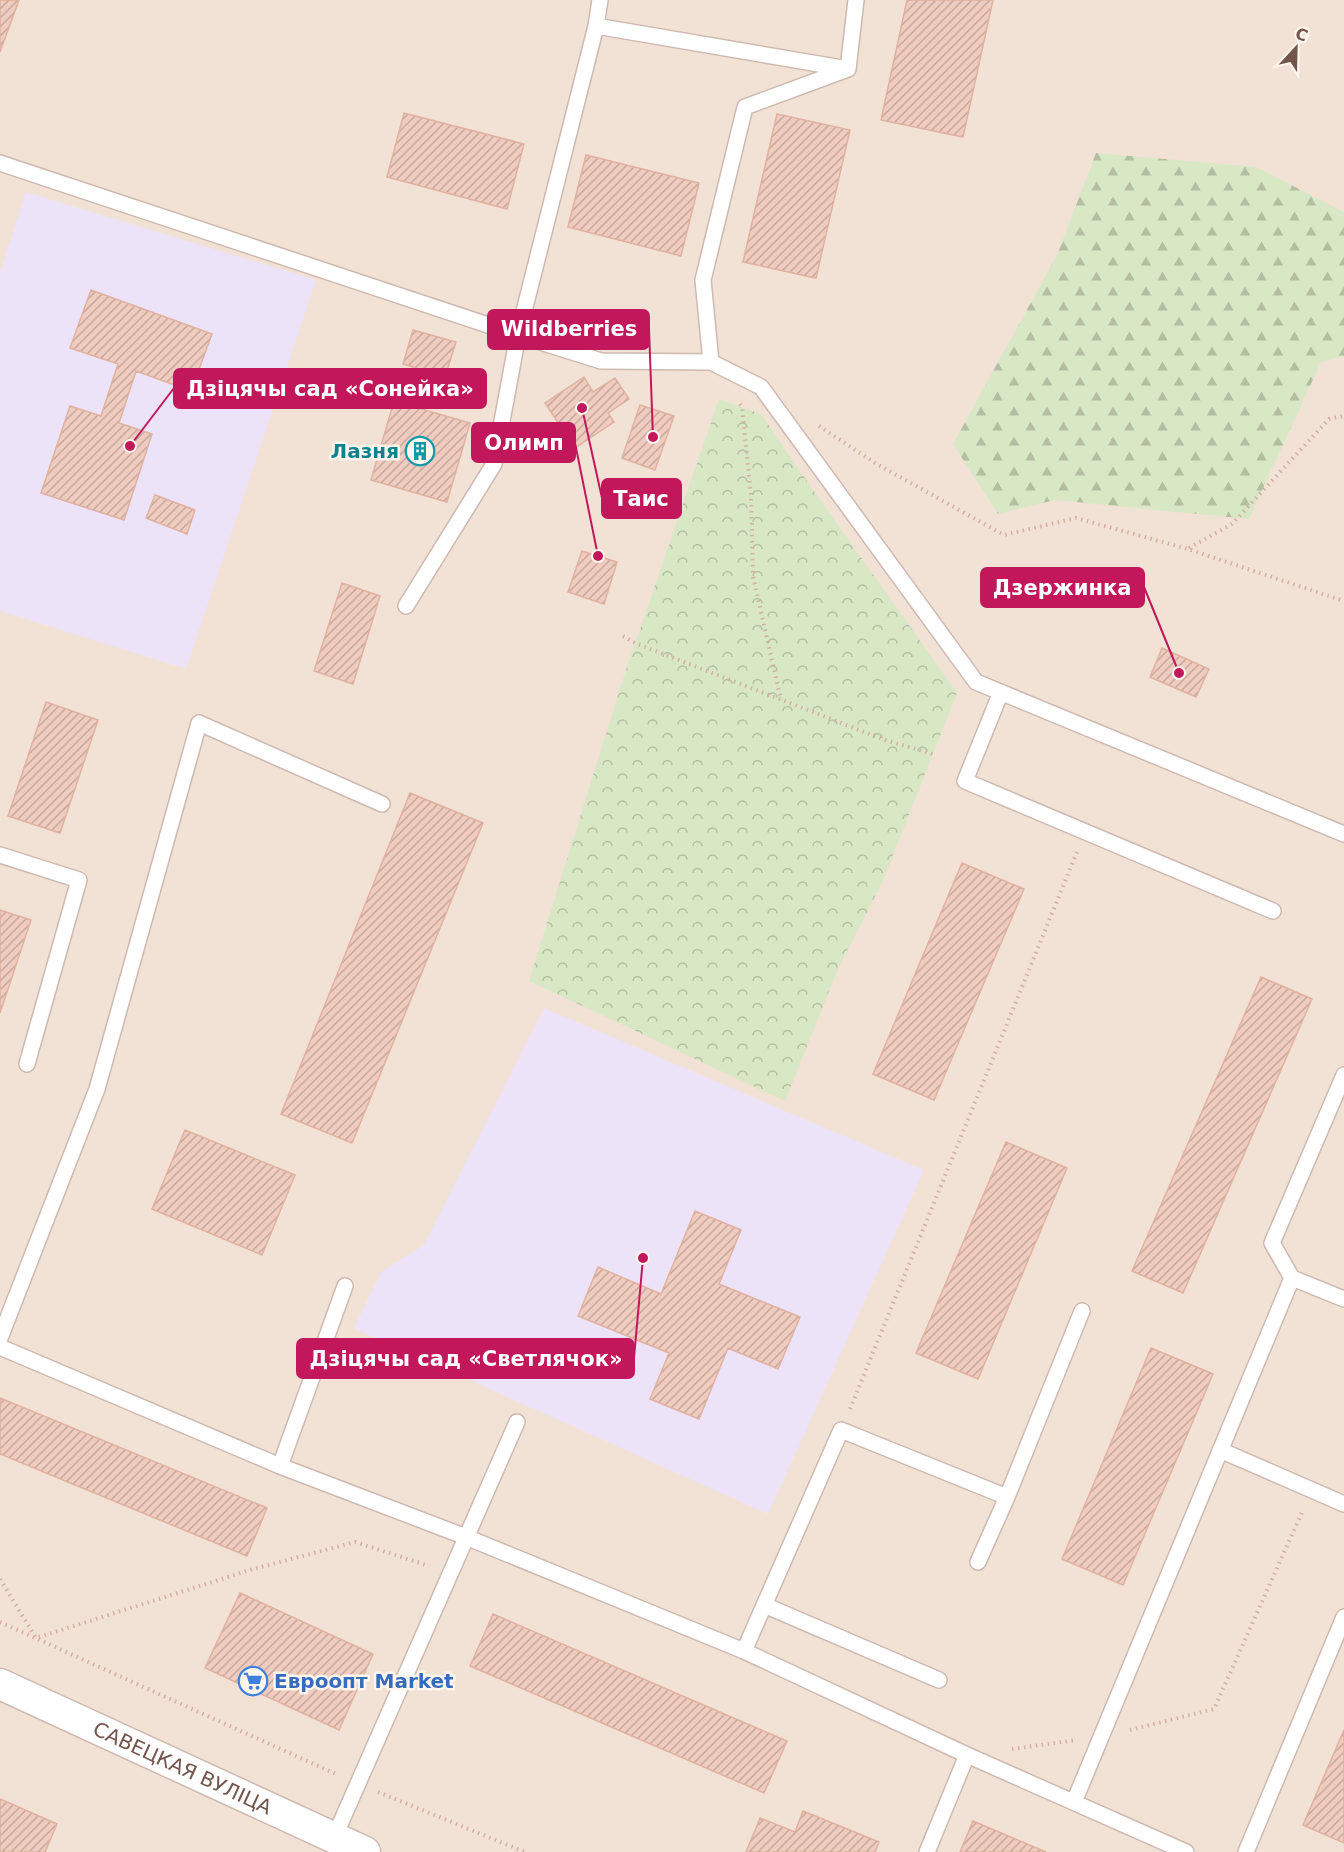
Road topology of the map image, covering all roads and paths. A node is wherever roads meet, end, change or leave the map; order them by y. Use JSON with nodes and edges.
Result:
{"nodes":[{"id":1,"x":600,"y":0,"type":"edge"},
{"id":2,"x":856,"y":0,"type":"edge"},
{"id":3,"x":596,"y":26,"type":"junction"},
{"id":4,"x":848,"y":69,"type":"junction"},
{"id":5,"x":0,"y":163,"type":"edge"},
{"id":6,"x":518,"y":335,"type":"junction"},
{"id":7,"x":711,"y":362,"type":"junction"},
{"id":8,"x":1344,"y":416,"type":"edge"},
{"id":9,"x":818,"y":425,"type":"dead end"},
{"id":10,"x":1188,"y":549,"type":"junction"},
{"id":11,"x":1344,"y":601,"type":"edge"},
{"id":12,"x":406,"y":606,"type":"dead end"},
{"id":13,"x":623,"y":636,"type":"dead end"},
{"id":14,"x":1001,"y":692,"type":"junction"},
{"id":15,"x":781,"y":700,"type":"junction"},
{"id":16,"x":933,"y":754,"type":"dead end"},
{"id":17,"x":382,"y":804,"type":"dead end"},
{"id":18,"x":1085,"y":832,"type":"junction"},
{"id":19,"x":1344,"y":834,"type":"edge"},
{"id":20,"x":0,"y":855,"type":"edge"},
{"id":21,"x":1273,"y":911,"type":"dead end"},
{"id":22,"x":27,"y":1064,"type":"dead end"},
{"id":23,"x":1344,"y":1075,"type":"edge"},
{"id":24,"x":1292,"y":1278,"type":"junction"},
{"id":25,"x":345,"y":1286,"type":"dead end"},
{"id":26,"x":1344,"y":1299,"type":"edge"},
{"id":27,"x":1083,"y":1311,"type":"dead end"},
{"id":28,"x":0,"y":1338,"type":"edge"},
{"id":29,"x":0,"y":1347,"type":"edge"},
{"id":30,"x":517,"y":1422,"type":"dead end"},
{"id":31,"x":842,"y":1431,"type":"junction"},
{"id":32,"x":1220,"y":1450,"type":"junction"},
{"id":33,"x":280,"y":1466,"type":"junction"},
{"id":34,"x":1312,"y":1490,"type":"junction"},
{"id":35,"x":1007,"y":1497,"type":"junction"},
{"id":36,"x":1344,"y":1504,"type":"edge"},
{"id":37,"x":466,"y":1537,"type":"junction"},
{"id":38,"x":978,"y":1562,"type":"dead end"},
{"id":39,"x":450,"y":1572,"type":"junction"},
{"id":40,"x":0,"y":1579,"type":"edge"},
{"id":41,"x":764,"y":1605,"type":"junction"},
{"id":42,"x":1344,"y":1617,"type":"edge"},
{"id":43,"x":0,"y":1622,"type":"edge"},
{"id":44,"x":36,"y":1638,"type":"junction"},
{"id":45,"x":744,"y":1651,"type":"junction"},
{"id":46,"x":939,"y":1680,"type":"dead end"},
{"id":47,"x":0,"y":1684,"type":"edge"},
{"id":48,"x":1101,"y":1737,"type":"junction"},
{"id":49,"x":967,"y":1755,"type":"junction"},
{"id":50,"x":357,"y":1784,"type":"junction"},
{"id":51,"x":1074,"y":1802,"type":"junction"},
{"id":52,"x":334,"y":1838,"type":"junction"},
{"id":53,"x":366,"y":1852,"type":"edge"},
{"id":54,"x":525,"y":1852,"type":"edge"},
{"id":55,"x":927,"y":1852,"type":"edge"},
{"id":56,"x":1186,"y":1852,"type":"edge"},
{"id":57,"x":1246,"y":1852,"type":"edge"}],
"edges":[{"from":1,"to":3,"type":"lane"},
{"from":2,"to":4,"type":"lane"},
{"from":3,"to":4,"type":"lane"},
{"from":3,"to":6,"type":"lane"},
{"from":4,"to":7,"type":"lane"},
{"from":5,"to":6,"type":"lane"},
{"from":6,"to":7,"type":"lane"},
{"from":6,"to":12,"type":"lane"},
{"from":7,"to":14,"type":"lane"},
{"from":7,"to":15,"type":"path"},
{"from":8,"to":10,"type":"path"},
{"from":9,"to":10,"type":"path"},
{"from":10,"to":11,"type":"path"},
{"from":13,"to":15,"type":"path"},
{"from":14,"to":18,"type":"lane"},
{"from":14,"to":19,"type":"lane"},
{"from":15,"to":16,"type":"path"},
{"from":17,"to":28,"type":"lane"},
{"from":18,"to":21,"type":"lane"},
{"from":18,"to":31,"type":"path"},
{"from":20,"to":22,"type":"lane"},
{"from":23,"to":24,"type":"lane"},
{"from":24,"to":26,"type":"lane"},
{"from":24,"to":32,"type":"lane"},
{"from":25,"to":33,"type":"lane"},
{"from":27,"to":35,"type":"lane"},
{"from":29,"to":33,"type":"lane"},
{"from":30,"to":37,"type":"lane"},
{"from":31,"to":35,"type":"lane"},
{"from":31,"to":41,"type":"lane"},
{"from":32,"to":34,"type":"lane"},
{"from":32,"to":48,"type":"lane"},
{"from":33,"to":37,"type":"lane"},
{"from":34,"to":36,"type":"lane"},
{"from":34,"to":48,"type":"path"},
{"from":35,"to":38,"type":"lane"},
{"from":37,"to":39,"type":"lane"},
{"from":37,"to":45,"type":"lane"},
{"from":39,"to":44,"type":"path"},
{"from":39,"to":50,"type":"lane"},
{"from":40,"to":44,"type":"path"},
{"from":41,"to":45,"type":"lane"},
{"from":41,"to":46,"type":"lane"},
{"from":42,"to":57,"type":"lane"},
{"from":43,"to":44,"type":"path"},
{"from":44,"to":50,"type":"path"},
{"from":45,"to":49,"type":"lane"},
{"from":47,"to":52,"type":"street","name":"САВЕЦКАЯ ВУЛІЦА"},
{"from":48,"to":49,"type":"path"},
{"from":48,"to":51,"type":"lane"},
{"from":49,"to":51,"type":"lane"},
{"from":49,"to":55,"type":"lane"},
{"from":50,"to":52,"type":"lane"},
{"from":50,"to":54,"type":"path"},
{"from":51,"to":56,"type":"lane"},
{"from":52,"to":53,"type":"street","name":"САВЕЦКАЯ ВУЛІЦА"}]}
